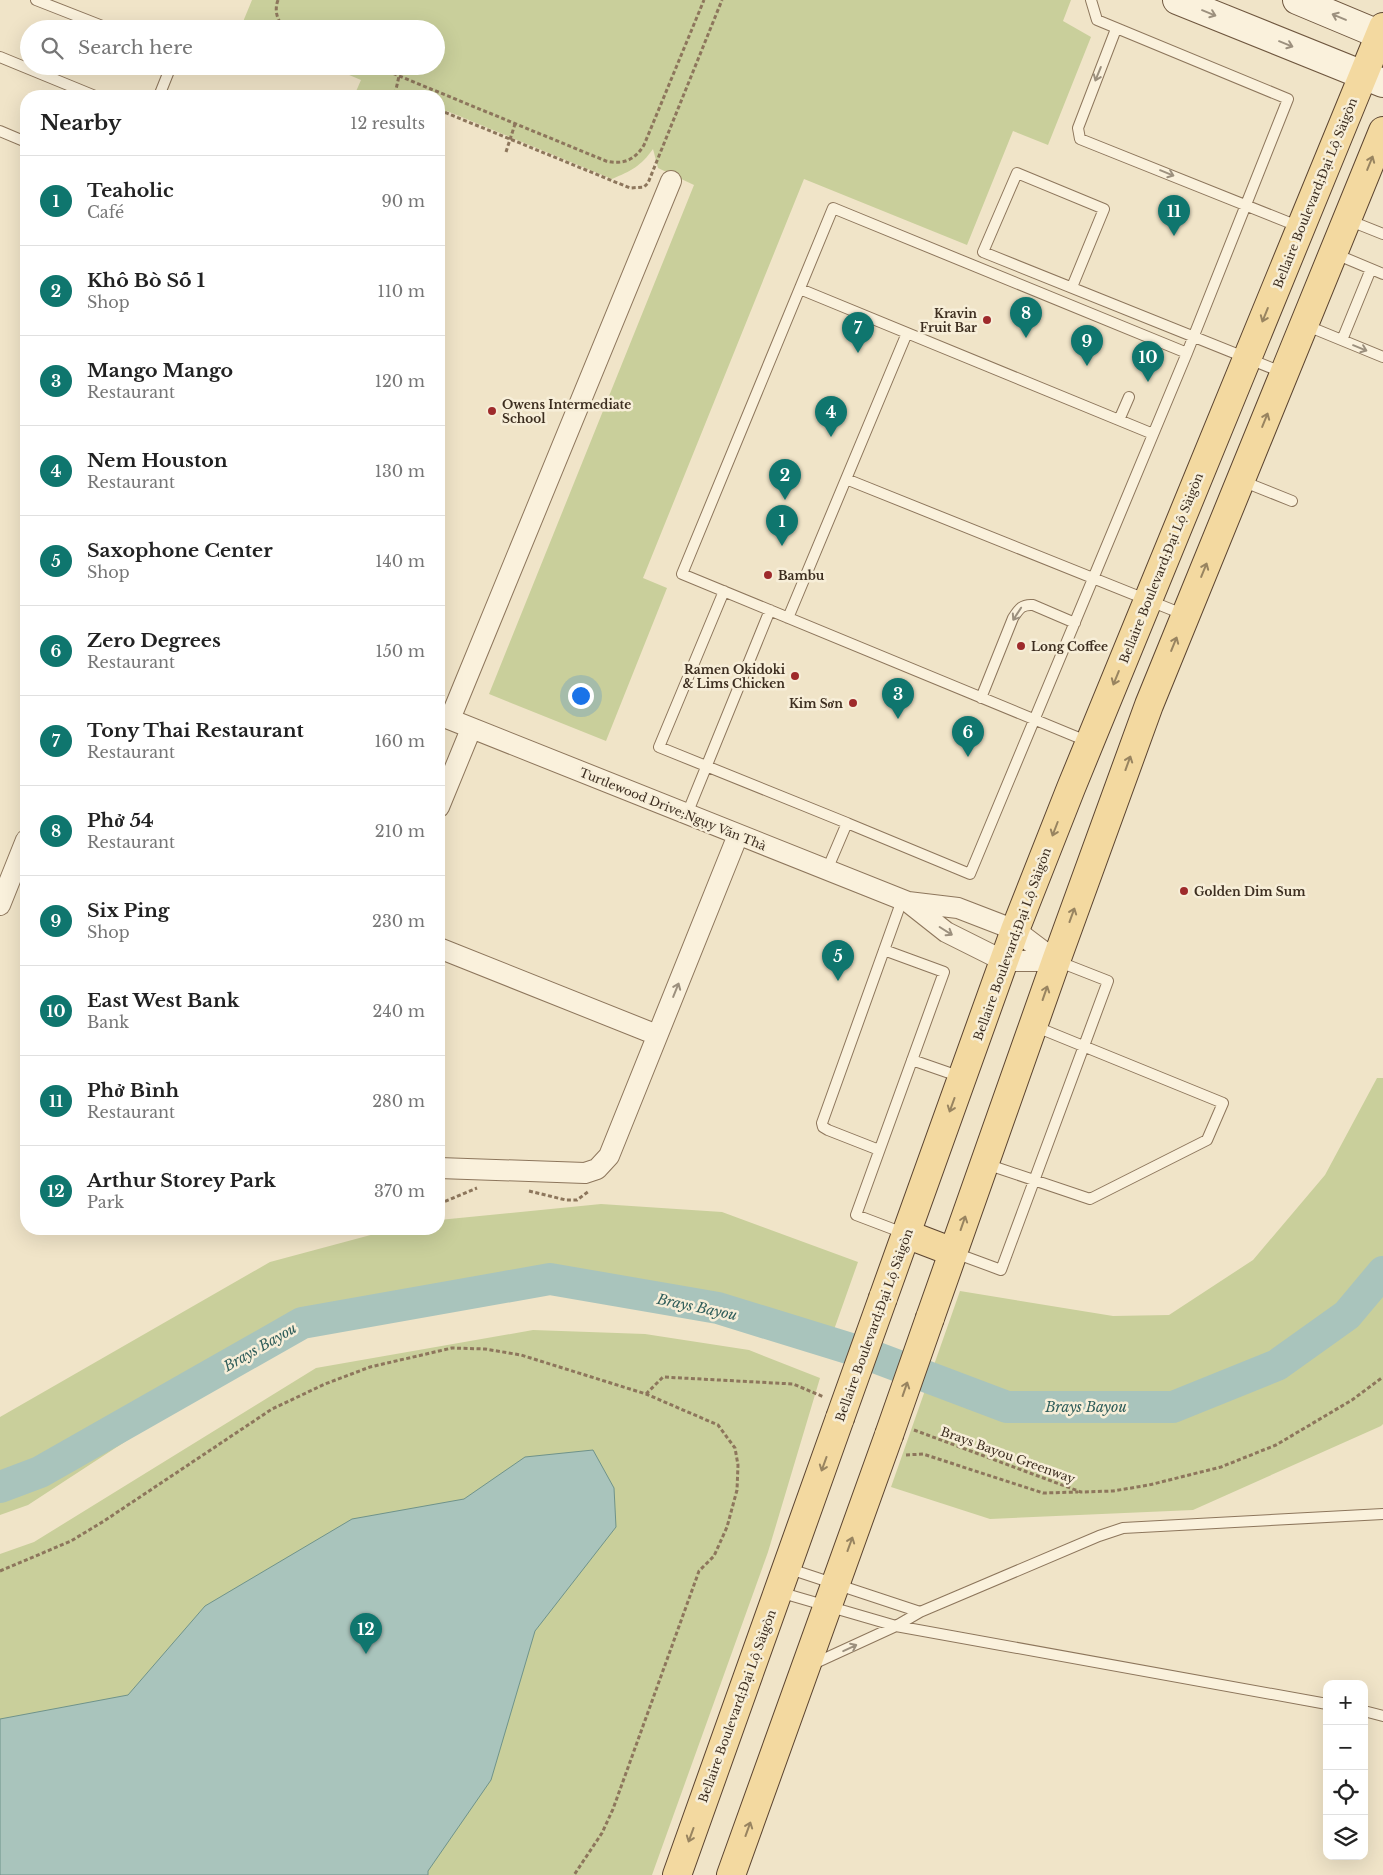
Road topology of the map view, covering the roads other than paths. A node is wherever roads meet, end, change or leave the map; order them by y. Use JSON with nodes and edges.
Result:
{"nodes":[{"id":1,"x":36,"y":0,"type":"edge"},
{"id":2,"x":1090,"y":0,"type":"edge"},
{"id":3,"x":1177,"y":0,"type":"edge"},
{"id":4,"x":1297,"y":0,"type":"edge"},
{"id":5,"x":87,"y":20,"type":"edge"},
{"id":6,"x":1116,"y":29,"type":"junction"},
{"id":7,"x":1382,"y":33,"type":"edge"},
{"id":8,"x":0,"y":57,"type":"edge"},
{"id":9,"x":20,"y":65,"type":"edge"},
{"id":10,"x":44,"y":75,"type":"edge"},
{"id":11,"x":167,"y":75,"type":"edge"},
{"id":12,"x":1373,"y":79,"type":"edge"},
{"id":13,"x":80,"y":90,"type":"edge"},
{"id":14,"x":161,"y":90,"type":"edge"},
{"id":15,"x":0,"y":131,"type":"edge"},
{"id":16,"x":1383,"y":131,"type":"edge"},
{"id":17,"x":20,"y":139,"type":"edge"},
{"id":18,"x":671,"y":181,"type":"dead end"},
{"id":19,"x":1246,"y":204,"type":"junction"},
{"id":20,"x":1347,"y":219,"type":"junction"},
{"id":21,"x":1301,"y":227,"type":"junction"},
{"id":22,"x":1383,"y":234,"type":"edge"},
{"id":23,"x":1333,"y":253,"type":"junction"},
{"id":24,"x":1371,"y":269,"type":"junction"},
{"id":25,"x":1383,"y":274,"type":"edge"},
{"id":26,"x":1072,"y":287,"type":"junction"},
{"id":27,"x":800,"y":289,"type":"junction"},
{"id":28,"x":1304,"y":325,"type":"junction"},
{"id":29,"x":907,"y":333,"type":"junction"},
{"id":30,"x":1193,"y":337,"type":"junction"},
{"id":31,"x":1342,"y":340,"type":"junction"},
{"id":32,"x":1187,"y":353,"type":"junction"},
{"id":33,"x":1383,"y":357,"type":"edge"},
{"id":34,"x":1247,"y":359,"type":"junction"},
{"id":35,"x":1168,"y":368,"type":"dead end"},
{"id":36,"x":1179,"y":372,"type":"junction"},
{"id":37,"x":1284,"y":373,"type":"junction"},
{"id":38,"x":1129,"y":397,"type":"dead end"},
{"id":39,"x":1119,"y":420,"type":"junction"},
{"id":40,"x":1153,"y":434,"type":"junction"},
{"id":41,"x":846,"y":480,"type":"junction"},
{"id":42,"x":1241,"y":480,"type":"junction"},
{"id":43,"x":1292,"y":501,"type":"dead end"},
{"id":44,"x":1093,"y":578,"type":"junction"},
{"id":45,"x":724,"y":591,"type":"junction"},
{"id":46,"x":1148,"y":600,"type":"junction"},
{"id":47,"x":770,"y":610,"type":"junction"},
{"id":48,"x":1186,"y":616,"type":"junction"},
{"id":49,"x":788,"y":618,"type":"junction"},
{"id":50,"x":1075,"y":623,"type":"junction"},
{"id":51,"x":981,"y":698,"type":"junction"},
{"id":52,"x":445,"y":715,"type":"edge"},
{"id":53,"x":445,"y":717,"type":"edge"},
{"id":54,"x":1034,"y":720,"type":"junction"},
{"id":55,"x":471,"y":728,"type":"junction"},
{"id":56,"x":1090,"y":743,"type":"junction"},
{"id":57,"x":707,"y":767,"type":"junction"},
{"id":58,"x":445,"y":793,"type":"edge"},
{"id":59,"x":688,"y":814,"type":"junction"},
{"id":60,"x":847,"y":823,"type":"junction"},
{"id":61,"x":738,"y":835,"type":"junction"},
{"id":62,"x":20,"y":862,"type":"edge"},
{"id":63,"x":828,"y":870,"type":"junction"},
{"id":64,"x":905,"y":901,"type":"junction"},
{"id":65,"x":0,"y":905,"type":"edge"},
{"id":66,"x":1015,"y":930,"type":"junction"},
{"id":67,"x":445,"y":950,"type":"edge"},
{"id":68,"x":884,"y":950,"type":"junction"},
{"id":69,"x":1004,"y":961,"type":"junction"},
{"id":70,"x":1056,"y":961,"type":"junction"},
{"id":71,"x":1033,"y":1025,"type":"junction"},
{"id":72,"x":657,"y":1035,"type":"junction"},
{"id":73,"x":1084,"y":1046,"type":"junction"},
{"id":74,"x":912,"y":1060,"type":"junction"},
{"id":75,"x":962,"y":1078,"type":"junction"},
{"id":76,"x":880,"y":1150,"type":"junction"},
{"id":77,"x":984,"y":1163,"type":"junction"},
{"id":78,"x":445,"y":1168,"type":"edge"},
{"id":79,"x":1034,"y":1180,"type":"junction"},
{"id":80,"x":906,"y":1234,"type":"junction"},
{"id":81,"x":953,"y":1252,"type":"junction"},
{"id":82,"x":1383,"y":1514,"type":"edge"},
{"id":83,"x":783,"y":1580,"type":"junction"},
{"id":84,"x":831,"y":1595,"type":"junction"},
{"id":85,"x":920,"y":1612,"type":"junction"},
{"id":86,"x":896,"y":1626,"type":"junction"},
{"id":87,"x":805,"y":1668,"type":"junction"},
{"id":88,"x":1323,"y":1703,"type":"edge"},
{"id":89,"x":1368,"y":1712,"type":"edge"},
{"id":90,"x":1383,"y":1716,"type":"edge"},
{"id":91,"x":677,"y":1875,"type":"edge"},
{"id":92,"x":731,"y":1875,"type":"edge"}],
"edges":[{"from":1,"to":5,"type":"lane"},
{"from":2,"to":6,"type":"lane"},
{"from":3,"to":12,"type":"main road","one_way":true},
{"from":7,"to":4,"type":"main road","one_way":true},
{"from":6,"to":19,"type":"lane","one_way":true},
{"from":6,"to":19,"type":"lane"},
{"from":7,"to":12,"type":"main road","name":"Bellaire Boulevard;Đại Lộ Sàigòn"},
{"from":8,"to":9,"type":"lane"},
{"from":10,"to":13,"type":"lane"},
{"from":11,"to":14,"type":"lane"},
{"from":12,"to":21,"type":"main road","name":"Bellaire Boulevard;Đại Lộ Sàigòn"},
{"from":15,"to":17,"type":"lane"},
{"from":20,"to":16,"type":"main road","one_way":true},
{"from":18,"to":52,"type":"street"},
{"from":19,"to":21,"type":"lane"},
{"from":19,"to":30,"type":"lane"},
{"from":20,"to":22,"type":"lane"},
{"from":20,"to":23,"type":"main road"},
{"from":21,"to":34,"type":"main road","name":"Bellaire Boulevard;Đại Lộ Sàigòn","one_way":true},
{"from":23,"to":24,"type":"lane"},
{"from":23,"to":28,"type":"main road"},
{"from":24,"to":25,"type":"lane"},
{"from":24,"to":31,"type":"lane"},
{"from":26,"to":26,"type":"lane"},
{"from":26,"to":30,"type":"lane"},
{"from":27,"to":29,"type":"lane"},
{"from":27,"to":32,"type":"lane"},
{"from":27,"to":45,"type":"lane"},
{"from":28,"to":31,"type":"lane"},
{"from":28,"to":37,"type":"main road"},
{"from":29,"to":39,"type":"lane"},
{"from":29,"to":41,"type":"lane"},
{"from":30,"to":32,"type":"lane"},
{"from":30,"to":34,"type":"lane"},
{"from":31,"to":33,"type":"lane","one_way":true},
{"from":32,"to":36,"type":"lane"},
{"from":34,"to":37,"type":"lane"},
{"from":34,"to":46,"type":"main road","name":"Bellaire Boulevard;Đại Lộ Sàigòn"},
{"from":35,"to":36,"type":"lane"},
{"from":36,"to":40,"type":"lane"},
{"from":42,"to":37,"type":"main road","one_way":true},
{"from":38,"to":39,"type":"lane"},
{"from":39,"to":40,"type":"lane"},
{"from":40,"to":44,"type":"lane"},
{"from":41,"to":44,"type":"lane"},
{"from":41,"to":49,"type":"lane"},
{"from":42,"to":43,"type":"lane"},
{"from":48,"to":42,"type":"main road","one_way":true},
{"from":44,"to":46,"type":"lane"},
{"from":44,"to":50,"type":"lane"},
{"from":45,"to":47,"type":"lane"},
{"from":45,"to":57,"type":"lane"},
{"from":46,"to":48,"type":"lane"},
{"from":46,"to":56,"type":"main road","name":"Bellaire Boulevard;Đại Lộ Sàigòn","one_way":true},
{"from":47,"to":49,"type":"lane"},
{"from":47,"to":57,"type":"lane"},
{"from":70,"to":48,"type":"main road","one_way":true},
{"from":49,"to":51,"type":"lane"},
{"from":50,"to":51,"type":"lane","one_way":true},
{"from":50,"to":54,"type":"lane"},
{"from":51,"to":54,"type":"lane"},
{"from":53,"to":55,"type":"street","name":"Turtlewood Drive;Ngụy Văn Thà"},
{"from":54,"to":56,"type":"lane"},
{"from":54,"to":60,"type":"lane"},
{"from":55,"to":58,"type":"street"},
{"from":55,"to":59,"type":"street","name":"Turtlewood Drive;Ngụy Văn Thà"},
{"from":56,"to":66,"type":"main road","name":"Bellaire Boulevard;Đại Lộ Sàigòn","one_way":true},
{"from":57,"to":59,"type":"lane"},
{"from":57,"to":60,"type":"lane"},
{"from":59,"to":61,"type":"street","name":"Turtlewood Drive;Ngụy Văn Thà"},
{"from":60,"to":63,"type":"lane"},
{"from":61,"to":63,"type":"street","name":"Turtlewood Drive;Ngụy Văn Thà"},
{"from":72,"to":61,"type":"street","one_way":true},
{"from":62,"to":65,"type":"street"},
{"from":63,"to":64,"type":"street","name":"Turtlewood Drive;Ngụy Văn Thà"},
{"from":64,"to":66,"type":"street","name":"Turtlewood Drive;Ngụy Văn Thà"},
{"from":64,"to":68,"type":"lane"},
{"from":64,"to":69,"type":"street","name":"Turtlewood Drive;Ngụy Văn Thà","one_way":true},
{"from":66,"to":69,"type":"main road","name":"Bellaire Boulevard;Đại Lộ Sàigòn"},
{"from":66,"to":70,"type":"street","name":"Turtlewood Drive;Ngụy Văn Thà"},
{"from":67,"to":72,"type":"street"},
{"from":68,"to":74,"type":"lane"},
{"from":68,"to":76,"type":"lane"},
{"from":69,"to":70,"type":"street","name":"Turtlewood Drive;Ngụy Văn Thà"},
{"from":69,"to":75,"type":"main road","name":"Bellaire Boulevard;Đại Lộ Sàigòn"},
{"from":71,"to":70,"type":"main road","one_way":true},
{"from":70,"to":73,"type":"lane"},
{"from":71,"to":73,"type":"lane"},
{"from":71,"to":77,"type":"main road"},
{"from":72,"to":78,"type":"street"},
{"from":73,"to":79,"type":"lane"},
{"from":73,"to":79,"type":"lane"},
{"from":74,"to":75,"type":"lane"},
{"from":74,"to":76,"type":"lane"},
{"from":75,"to":80,"type":"main road","name":"Bellaire Boulevard;Đại Lộ Sàigòn","one_way":true},
{"from":76,"to":80,"type":"lane"},
{"from":77,"to":79,"type":"lane"},
{"from":81,"to":77,"type":"main road","one_way":true},
{"from":79,"to":81,"type":"lane"},
{"from":80,"to":81,"type":"main road"},
{"from":80,"to":83,"type":"main road","name":"Bellaire Boulevard;Đại Lộ Sàigòn","one_way":true,"bridge":true},
{"from":84,"to":81,"type":"main road","one_way":true,"bridge":true},
{"from":82,"to":85,"type":"lane"},
{"from":83,"to":84,"type":"lane"},
{"from":83,"to":84,"type":"lane"},
{"from":83,"to":91,"type":"main road","name":"Bellaire Boulevard;Đại Lộ Sàigòn","one_way":true},
{"from":84,"to":85,"type":"lane"},
{"from":84,"to":86,"type":"lane"},
{"from":84,"to":87,"type":"main road"},
{"from":85,"to":86,"type":"lane"},
{"from":87,"to":86,"type":"lane","one_way":true},
{"from":86,"to":88,"type":"lane"},
{"from":92,"to":87,"type":"main road","one_way":true},
{"from":89,"to":90,"type":"lane"}]}
